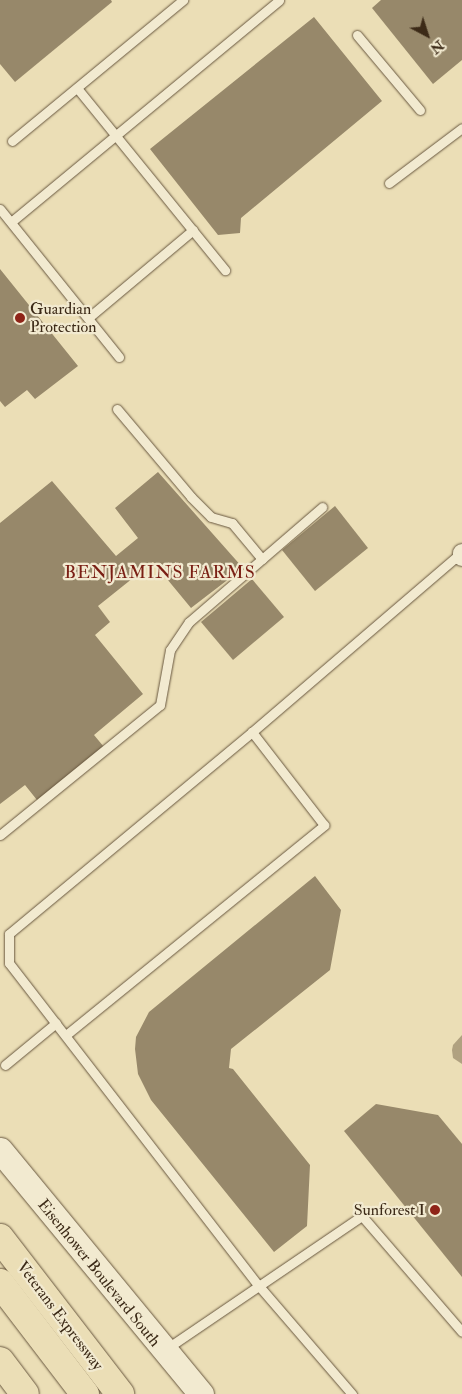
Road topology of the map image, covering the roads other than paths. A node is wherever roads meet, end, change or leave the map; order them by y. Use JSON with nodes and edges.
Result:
{"nodes":[{"id":1,"x":183,"y":0,"type":"edge"},
{"id":2,"x":279,"y":0,"type":"edge"},
{"id":3,"x":357,"y":35,"type":"dead end"},
{"id":4,"x":77,"y":88,"type":"junction"},
{"id":5,"x":420,"y":110,"type":"dead end"},
{"id":6,"x":462,"y":128,"type":"edge"},
{"id":7,"x":114,"y":134,"type":"junction"},
{"id":8,"x":12,"y":141,"type":"dead end"},
{"id":9,"x":388,"y":183,"type":"dead end"},
{"id":10,"x":0,"y":209,"type":"edge"},
{"id":11,"x":11,"y":222,"type":"junction"},
{"id":12,"x":193,"y":230,"type":"junction"},
{"id":13,"x":225,"y":270,"type":"dead end"},
{"id":14,"x":88,"y":318,"type":"junction"},
{"id":15,"x":119,"y":357,"type":"dead end"},
{"id":16,"x":117,"y":409,"type":"dead end"},
{"id":17,"x":322,"y":507,"type":"dead end"},
{"id":18,"x":461,"y":555,"type":"edge"},
{"id":19,"x":262,"y":559,"type":"junction"},
{"id":20,"x":252,"y":732,"type":"junction"},
{"id":21,"x":0,"y":835,"type":"edge"},
{"id":22,"x":56,"y":1023,"type":"junction"},
{"id":23,"x":66,"y":1035,"type":"junction"},
{"id":24,"x":5,"y":1065,"type":"dead end"},
{"id":25,"x":0,"y":1150,"type":"edge"},
{"id":26,"x":0,"y":1238,"type":"edge"},
{"id":27,"x":0,"y":1283,"type":"edge"},
{"id":28,"x":260,"y":1286,"type":"junction"},
{"id":29,"x":462,"y":1332,"type":"edge"},
{"id":30,"x":163,"y":1351,"type":"junction"},
{"id":31,"x":88,"y":1354,"type":"junction"},
{"id":32,"x":0,"y":1361,"type":"edge"},
{"id":33,"x":25,"y":1394,"type":"edge"},
{"id":34,"x":85,"y":1394,"type":"edge"},
{"id":35,"x":120,"y":1394,"type":"edge"},
{"id":36,"x":128,"y":1394,"type":"edge"},
{"id":37,"x":201,"y":1394,"type":"edge"},
{"id":38,"x":352,"y":1394,"type":"edge"}],
"edges":[{"from":1,"to":4,"type":"lane"},
{"from":2,"to":7,"type":"lane"},
{"from":3,"to":5,"type":"lane"},
{"from":4,"to":7,"type":"lane"},
{"from":4,"to":8,"type":"lane"},
{"from":6,"to":9,"type":"lane"},
{"from":7,"to":11,"type":"lane"},
{"from":7,"to":12,"type":"lane"},
{"from":10,"to":11,"type":"lane"},
{"from":11,"to":14,"type":"lane"},
{"from":12,"to":13,"type":"lane"},
{"from":12,"to":14,"type":"lane"},
{"from":14,"to":15,"type":"lane"},
{"from":16,"to":19,"type":"lane"},
{"from":17,"to":19,"type":"lane"},
{"from":18,"to":20,"type":"lane"},
{"from":19,"to":21,"type":"lane"},
{"from":20,"to":22,"type":"lane"},
{"from":20,"to":23,"type":"lane"},
{"from":22,"to":23,"type":"lane"},
{"from":22,"to":24,"type":"lane"},
{"from":23,"to":28,"type":"lane"},
{"from":25,"to":30,"type":"main road","name":"Eisenhower Boulevard South"},
{"from":26,"to":31,"type":"highway","name":"Veterans Expressway"},
{"from":27,"to":34,"type":"highway"},
{"from":28,"to":29,"type":"lane"},
{"from":28,"to":30,"type":"lane"},
{"from":28,"to":38,"type":"lane"},
{"from":30,"to":37,"type":"main road","name":"Eisenhower Boulevard South"},
{"from":31,"to":35,"type":"highway","name":"Veterans Expressway"},
{"from":31,"to":36,"type":"highway"},
{"from":32,"to":33,"type":"highway"}]}
